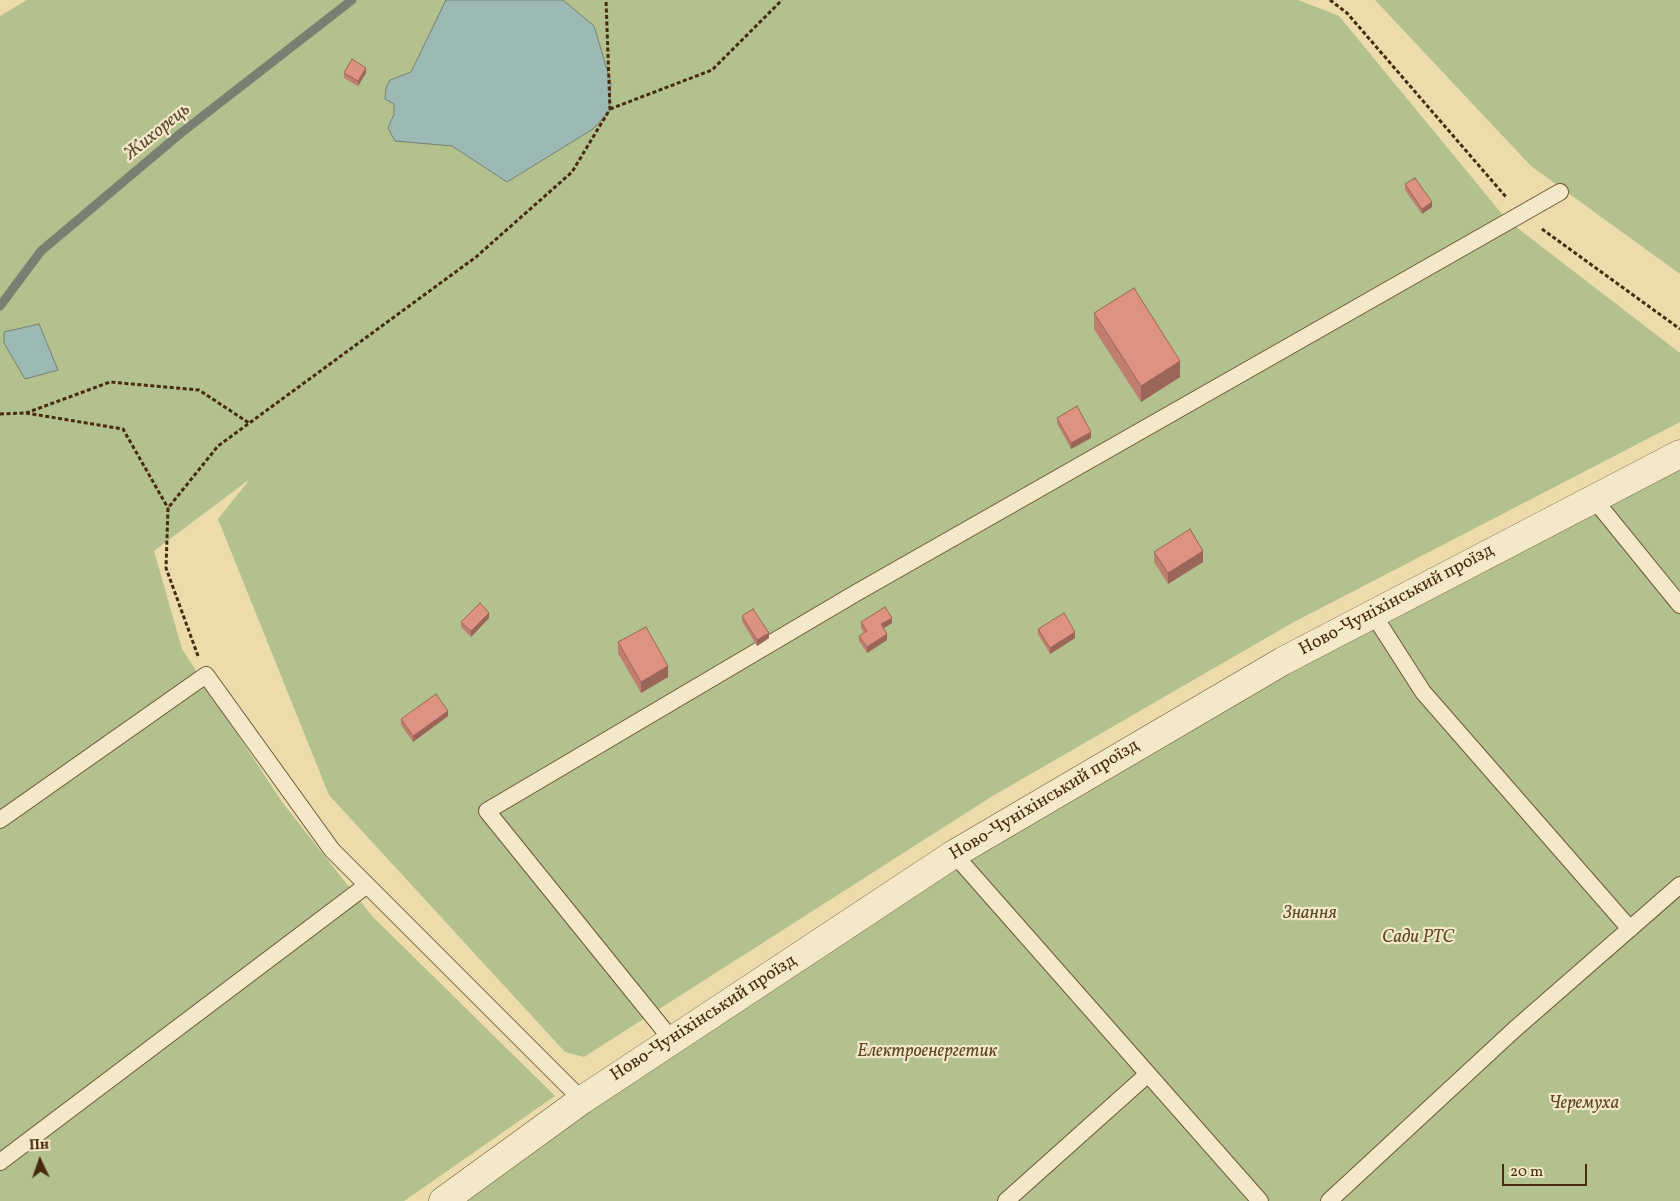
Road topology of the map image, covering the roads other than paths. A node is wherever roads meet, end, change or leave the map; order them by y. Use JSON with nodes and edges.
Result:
{"nodes":[{"id":1,"x":1560,"y":192,"type":"dead end"},
{"id":2,"x":1680,"y":454,"type":"edge"},
{"id":3,"x":1593,"y":498,"type":"junction"},
{"id":4,"x":1680,"y":605,"type":"edge"},
{"id":5,"x":1373,"y":614,"type":"junction"},
{"id":6,"x":0,"y":820,"type":"edge"},
{"id":7,"x":954,"y":854,"type":"junction"},
{"id":8,"x":367,"y":885,"type":"junction"},
{"id":9,"x":1680,"y":885,"type":"edge"},
{"id":10,"x":1630,"y":929,"type":"junction"},
{"id":11,"x":672,"y":1040,"type":"junction"},
{"id":12,"x":1148,"y":1074,"type":"junction"},
{"id":13,"x":582,"y":1100,"type":"junction"},
{"id":14,"x":0,"y":1162,"type":"edge"},
{"id":15,"x":443,"y":1201,"type":"edge"},
{"id":16,"x":1006,"y":1201,"type":"edge"},
{"id":17,"x":1260,"y":1201,"type":"edge"},
{"id":18,"x":1328,"y":1201,"type":"edge"}],
"edges":[{"from":1,"to":11,"type":"lane"},
{"from":2,"to":3,"type":"street","name":"Ново-Чуніхінський проїзд"},
{"from":3,"to":4,"type":"lane"},
{"from":3,"to":5,"type":"street","name":"Ново-Чуніхінський проїзд"},
{"from":5,"to":7,"type":"street","name":"Ново-Чуніхінський проїзд"},
{"from":5,"to":10,"type":"lane"},
{"from":6,"to":8,"type":"lane"},
{"from":7,"to":11,"type":"street","name":"Ново-Чуніхінський проїзд"},
{"from":7,"to":12,"type":"lane"},
{"from":8,"to":13,"type":"lane"},
{"from":8,"to":14,"type":"lane"},
{"from":9,"to":10,"type":"lane"},
{"from":10,"to":18,"type":"lane"},
{"from":11,"to":13,"type":"street","name":"Ново-Чуніхінський проїзд"},
{"from":12,"to":16,"type":"lane"},
{"from":12,"to":17,"type":"lane"},
{"from":13,"to":15,"type":"street","name":"Ново-Чуніхінський проїзд"}]}
